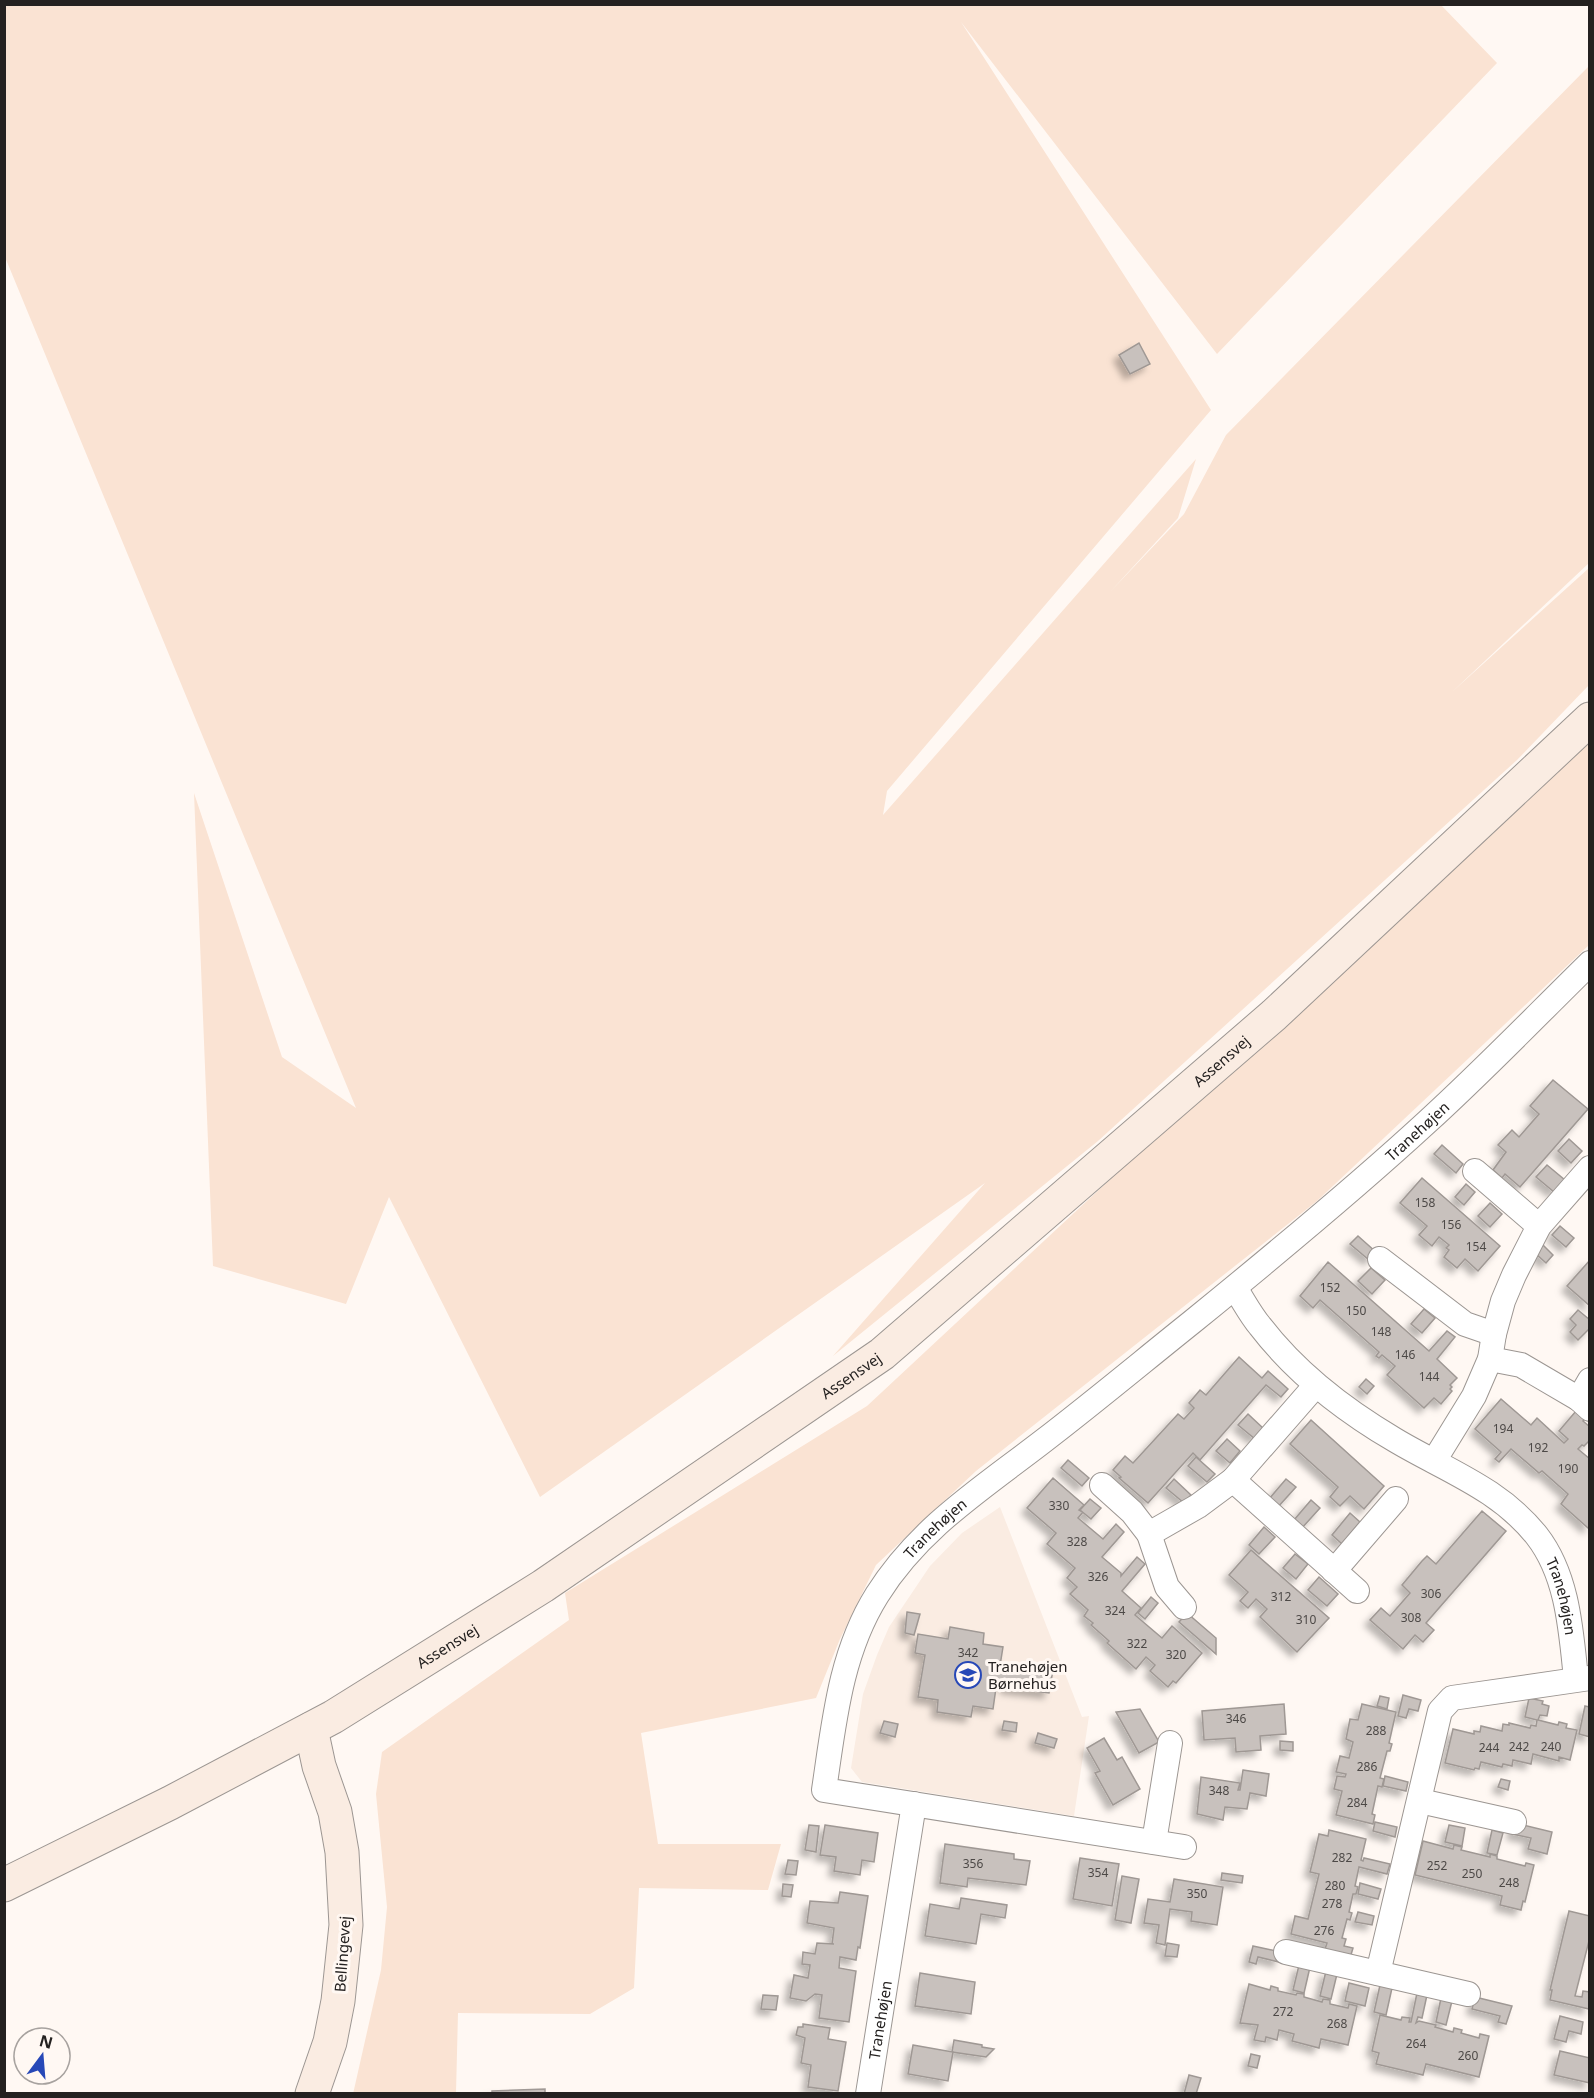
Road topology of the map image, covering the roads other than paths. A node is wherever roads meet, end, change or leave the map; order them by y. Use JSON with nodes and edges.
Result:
{"nodes":[{"id":1,"x":1590,"y":719,"type":"edge"},
{"id":2,"x":1590,"y":963,"type":"edge"},
{"id":3,"x":1590,"y":1168,"type":"edge"},
{"id":4,"x":1475,"y":1171,"type":"dead end"},
{"id":5,"x":1539,"y":1226,"type":"junction"},
{"id":6,"x":1380,"y":1259,"type":"dead end"},
{"id":7,"x":1235,"y":1288,"type":"junction"},
{"id":8,"x":1494,"y":1334,"type":"junction"},
{"id":9,"x":1490,"y":1359,"type":"junction"},
{"id":10,"x":1316,"y":1385,"type":"junction"},
{"id":11,"x":1586,"y":1396,"type":"edge"},
{"id":12,"x":1434,"y":1461,"type":"junction"},
{"id":13,"x":1233,"y":1480,"type":"junction"},
{"id":14,"x":1102,"y":1485,"type":"dead end"},
{"id":15,"x":1396,"y":1499,"type":"dead end"},
{"id":16,"x":1149,"y":1534,"type":"junction"},
{"id":17,"x":1334,"y":1571,"type":"junction"},
{"id":18,"x":1357,"y":1591,"type":"dead end"},
{"id":19,"x":1184,"y":1607,"type":"dead end"},
{"id":20,"x":1583,"y":1679,"type":"edge"},
{"id":21,"x":322,"y":1723,"type":"junction"},
{"id":22,"x":1170,"y":1743,"type":"dead end"},
{"id":23,"x":1420,"y":1801,"type":"junction"},
{"id":24,"x":914,"y":1804,"type":"junction"},
{"id":25,"x":1514,"y":1822,"type":"dead end"},
{"id":26,"x":1154,"y":1842,"type":"junction"},
{"id":27,"x":1184,"y":1847,"type":"dead end"},
{"id":28,"x":4,"y":1885,"type":"edge"},
{"id":29,"x":1286,"y":1952,"type":"dead end"},
{"id":30,"x":1377,"y":1973,"type":"junction"},
{"id":31,"x":1468,"y":1994,"type":"dead end"},
{"id":32,"x":312,"y":2094,"type":"edge"},
{"id":33,"x":868,"y":2094,"type":"edge"}],
"edges":[{"from":1,"to":21,"type":"main road","name":"Assensvej"},
{"from":2,"to":7,"type":"street","name":"Tranehøjen"},
{"from":3,"to":5,"type":"street"},
{"from":4,"to":5,"type":"street"},
{"from":5,"to":8,"type":"street"},
{"from":6,"to":8,"type":"street"},
{"from":7,"to":10,"type":"street","name":"Tranehøjen"},
{"from":7,"to":24,"type":"street","name":"Tranehøjen"},
{"from":8,"to":9,"type":"street"},
{"from":9,"to":11,"type":"street"},
{"from":9,"to":12,"type":"street"},
{"from":10,"to":12,"type":"street","name":"Tranehøjen"},
{"from":10,"to":13,"type":"street"},
{"from":12,"to":20,"type":"street","name":"Tranehøjen"},
{"from":13,"to":16,"type":"street"},
{"from":13,"to":17,"type":"street"},
{"from":14,"to":16,"type":"street"},
{"from":15,"to":17,"type":"street"},
{"from":16,"to":19,"type":"street"},
{"from":17,"to":18,"type":"street"},
{"from":20,"to":23,"type":"street","name":"Tranehøjen"},
{"from":21,"to":28,"type":"main road","name":"Assensvej"},
{"from":21,"to":32,"type":"main road","name":"Bellingevej"},
{"from":22,"to":26,"type":"street"},
{"from":23,"to":25,"type":"street"},
{"from":23,"to":30,"type":"street","name":"Tranehøjen"},
{"from":24,"to":26,"type":"street","name":"Tranehøjen"},
{"from":24,"to":33,"type":"street","name":"Tranehøjen"},
{"from":26,"to":27,"type":"street","name":"Tranehøjen"},
{"from":29,"to":30,"type":"street"},
{"from":30,"to":31,"type":"street"}]}
